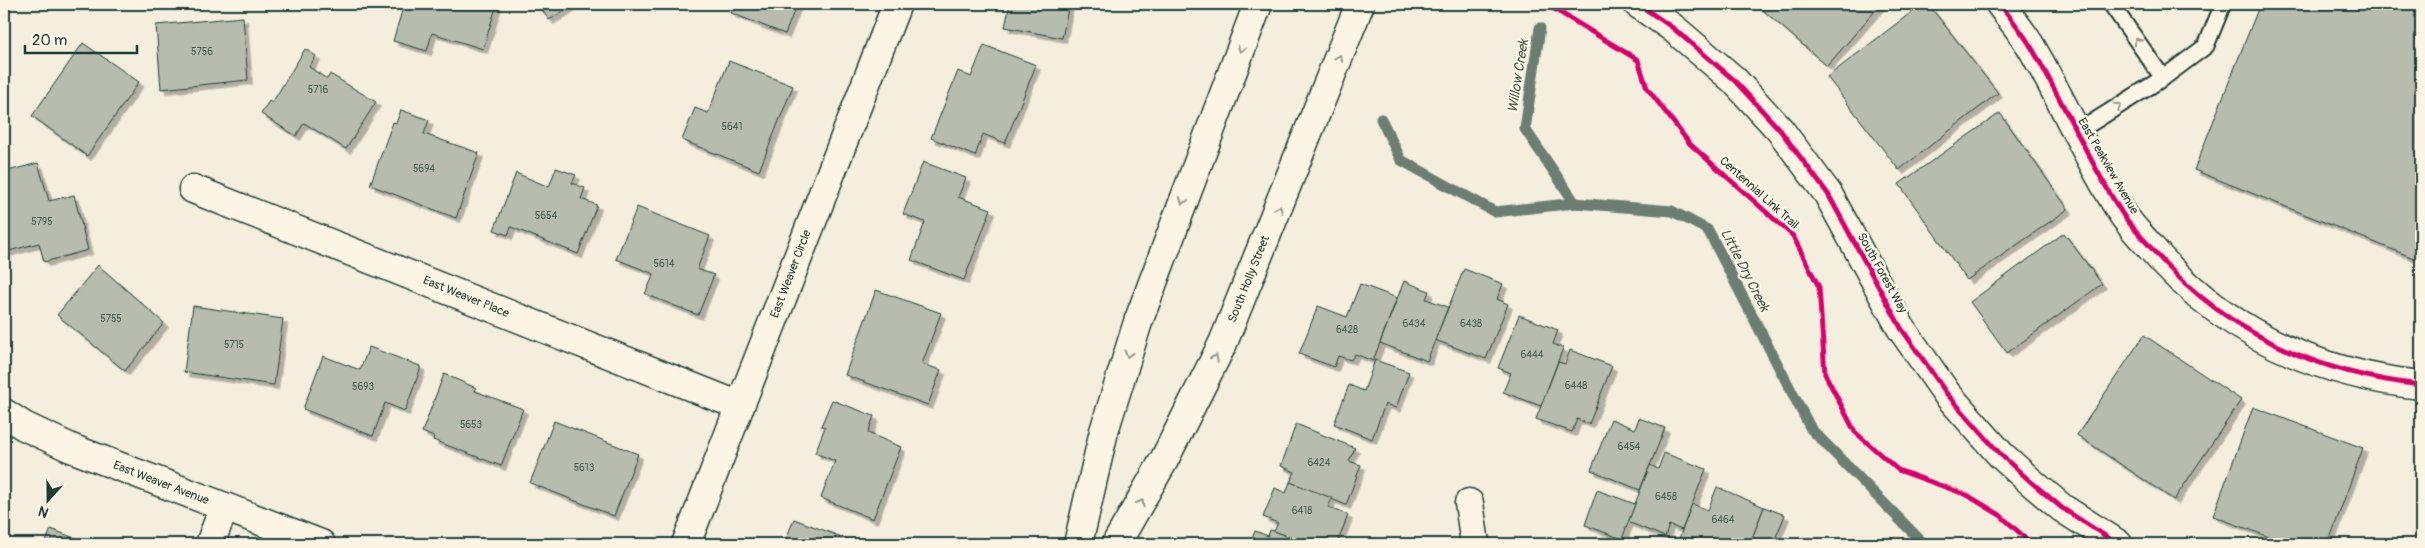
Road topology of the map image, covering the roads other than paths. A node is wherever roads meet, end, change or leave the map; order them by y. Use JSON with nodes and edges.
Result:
{"nodes":[{"id":1,"x":897,"y":4,"type":"edge"},
{"id":2,"x":1258,"y":4,"type":"edge"},
{"id":3,"x":1360,"y":4,"type":"edge"},
{"id":4,"x":1638,"y":4,"type":"edge"},
{"id":5,"x":2000,"y":4,"type":"edge"},
{"id":6,"x":2111,"y":4,"type":"edge"},
{"id":7,"x":2222,"y":4,"type":"edge"},
{"id":8,"x":2162,"y":78,"type":"junction"},
{"id":9,"x":2077,"y":132,"type":"junction"},
{"id":10,"x":193,"y":189,"type":"dead end"},
{"id":11,"x":2421,"y":385,"type":"edge"},
{"id":12,"x":740,"y":406,"type":"junction"},
{"id":13,"x":4,"y":413,"type":"edge"},
{"id":14,"x":1469,"y":503,"type":"dead end"},
{"id":15,"x":224,"y":507,"type":"junction"},
{"id":16,"x":210,"y":544,"type":"edge"},
{"id":17,"x":321,"y":544,"type":"edge"},
{"id":18,"x":686,"y":544,"type":"edge"},
{"id":19,"x":1078,"y":544,"type":"edge"},
{"id":20,"x":1116,"y":544,"type":"edge"},
{"id":21,"x":1475,"y":544,"type":"edge"},
{"id":22,"x":2118,"y":544,"type":"edge"}],
"edges":[{"from":1,"to":12,"type":"street","name":"East Weaver Circle"},
{"from":2,"to":19,"type":"street","one_way":true},
{"from":20,"to":3,"type":"street","name":"South Holly Street","one_way":true},
{"from":4,"to":22,"type":"street","name":"South Forest Way"},
{"from":5,"to":9,"type":"street","name":"East Peakview Avenue"},
{"from":8,"to":6,"type":"lane","one_way":true},
{"from":7,"to":8,"type":"lane"},
{"from":9,"to":8,"type":"lane","one_way":true},
{"from":9,"to":11,"type":"street","name":"East Peakview Avenue"},
{"from":10,"to":12,"type":"street","name":"East Weaver Place"},
{"from":12,"to":18,"type":"street","name":"East Weaver Circle"},
{"from":13,"to":15,"type":"street","name":"East Weaver Avenue"},
{"from":14,"to":21,"type":"street"},
{"from":15,"to":16,"type":"street"},
{"from":15,"to":17,"type":"street","name":"East Weaver Avenue"}]}
